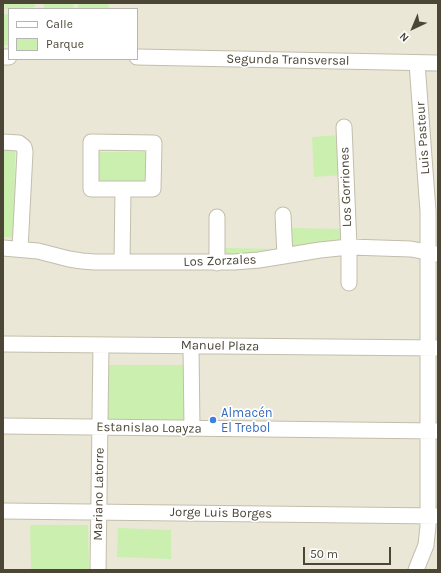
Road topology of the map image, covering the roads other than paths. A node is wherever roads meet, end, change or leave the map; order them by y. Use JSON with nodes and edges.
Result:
{"nodes":[{"id":1,"x":138,"y":57,"type":"edge"},
{"id":2,"x":417,"y":63,"type":"junction"},
{"id":3,"x":438,"y":63,"type":"edge"},
{"id":4,"x":344,"y":127,"type":"dead end"},
{"id":5,"x":3,"y":142,"type":"edge"},
{"id":6,"x":123,"y":189,"type":"junction"},
{"id":7,"x":283,"y":215,"type":"dead end"},
{"id":8,"x":218,"y":217,"type":"dead end"},
{"id":9,"x":349,"y":247,"type":"junction"},
{"id":10,"x":3,"y":248,"type":"edge"},
{"id":11,"x":20,"y":249,"type":"junction"},
{"id":12,"x":433,"y":253,"type":"edge"},
{"id":13,"x":285,"y":256,"type":"junction"},
{"id":14,"x":122,"y":262,"type":"junction"},
{"id":15,"x":217,"y":262,"type":"junction"},
{"id":16,"x":349,"y":283,"type":"dead end"},
{"id":17,"x":3,"y":344,"type":"edge"},
{"id":18,"x":101,"y":345,"type":"junction"},
{"id":19,"x":191,"y":346,"type":"junction"},
{"id":20,"x":433,"y":348,"type":"edge"},
{"id":21,"x":3,"y":426,"type":"edge"},
{"id":22,"x":100,"y":428,"type":"junction"},
{"id":23,"x":192,"y":428,"type":"junction"},
{"id":24,"x":433,"y":431,"type":"edge"},
{"id":25,"x":3,"y":511,"type":"edge"},
{"id":26,"x":99,"y":512,"type":"junction"},
{"id":27,"x":433,"y":515,"type":"edge"},
{"id":28,"x":98,"y":570,"type":"edge"},
{"id":29,"x":416,"y":570,"type":"edge"}],
"edges":[{"from":1,"to":2,"type":"street","name":"Segunda Transversal"},
{"from":2,"to":3,"type":"street","name":"Segunda Transversal"},
{"from":2,"to":12,"type":"street","name":"Luis Pasteur"},
{"from":4,"to":9,"type":"street","name":"Los Gorriones"},
{"from":5,"to":11,"type":"street"},
{"from":6,"to":6,"type":"street"},
{"from":6,"to":14,"type":"street"},
{"from":7,"to":13,"type":"street"},
{"from":8,"to":15,"type":"street"},
{"from":9,"to":12,"type":"street","name":"Los Zorzales"},
{"from":9,"to":13,"type":"street","name":"Los Zorzales"},
{"from":9,"to":16,"type":"street","name":"Los Gorriones"},
{"from":10,"to":11,"type":"street","name":"Los Zorzales"},
{"from":11,"to":14,"type":"street","name":"Los Zorzales"},
{"from":12,"to":20,"type":"street","name":"Luis Pasteur"},
{"from":13,"to":15,"type":"street","name":"Los Zorzales"},
{"from":14,"to":15,"type":"street","name":"Los Zorzales"},
{"from":17,"to":18,"type":"street","name":"Manuel Plaza"},
{"from":18,"to":19,"type":"street","name":"Manuel Plaza"},
{"from":18,"to":22,"type":"street","name":"Mariano Latorre"},
{"from":19,"to":20,"type":"street","name":"Manuel Plaza"},
{"from":19,"to":23,"type":"street"},
{"from":20,"to":24,"type":"street","name":"Luis Pasteur"},
{"from":21,"to":22,"type":"street","name":"Estanislao Loayza"},
{"from":22,"to":23,"type":"street","name":"Estanislao Loayza"},
{"from":22,"to":26,"type":"street","name":"Mariano Latorre"},
{"from":23,"to":24,"type":"street","name":"Estanislao Loayza"},
{"from":24,"to":27,"type":"street","name":"Luis Pasteur"},
{"from":25,"to":26,"type":"street","name":"Jorge Luis Borges"},
{"from":26,"to":27,"type":"street","name":"Jorge Luis Borges"},
{"from":26,"to":28,"type":"street","name":"Mariano Latorre"},
{"from":27,"to":29,"type":"street","name":"Luis Pasteur"}]}
